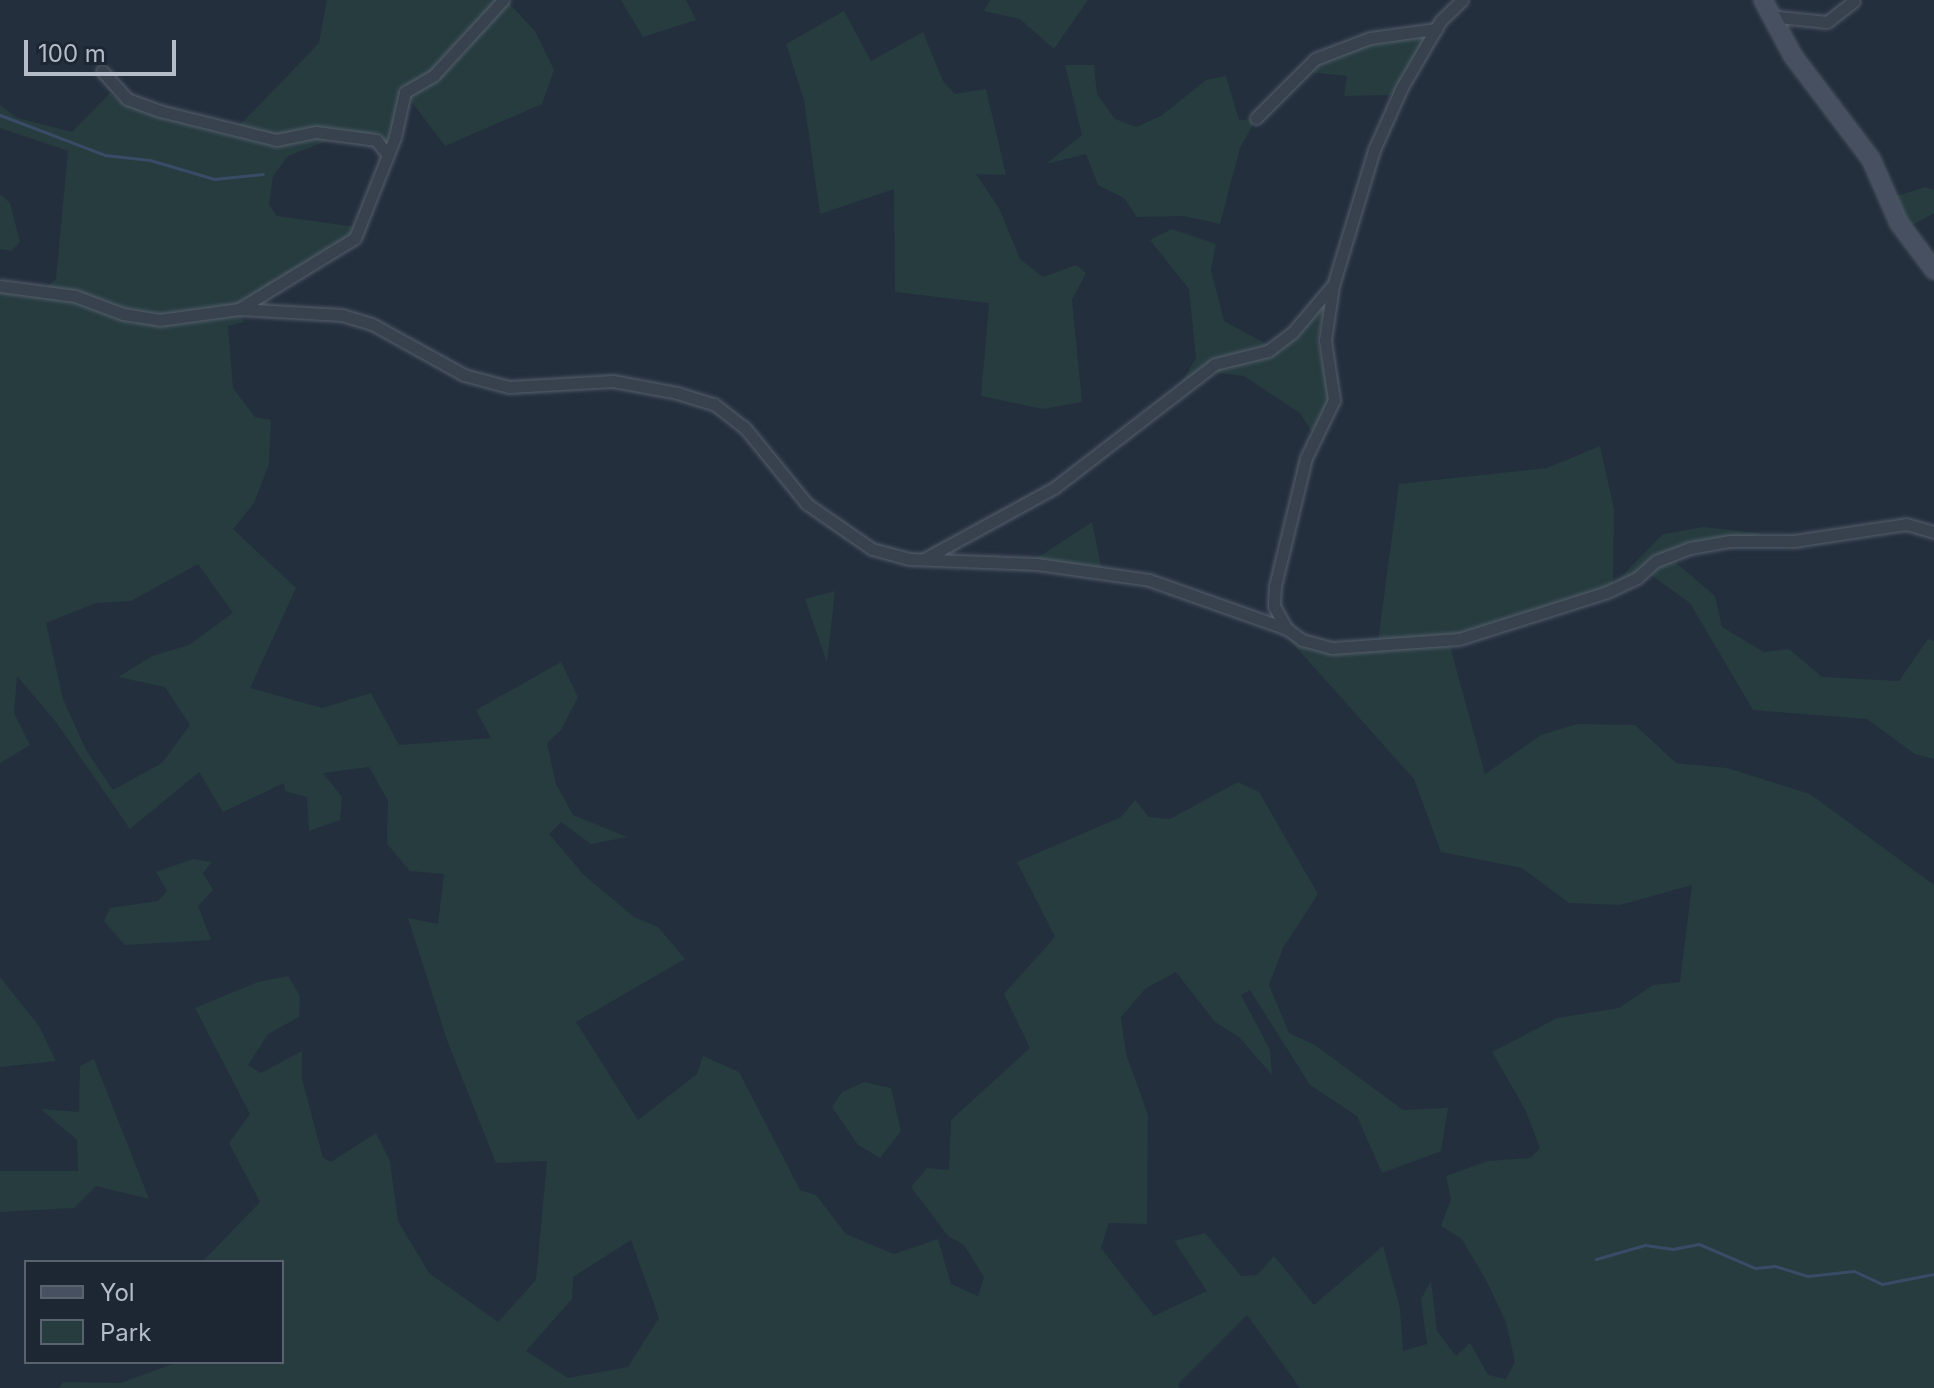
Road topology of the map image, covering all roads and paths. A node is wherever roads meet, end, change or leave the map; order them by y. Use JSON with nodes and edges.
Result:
{"nodes":[{"id":1,"x":503,"y":0,"type":"edge"},
{"id":2,"x":1462,"y":0,"type":"edge"},
{"id":3,"x":1854,"y":1,"type":"edge"},
{"id":4,"x":1766,"y":8,"type":"edge"},
{"id":5,"x":1436,"y":29,"type":"junction"},
{"id":6,"x":102,"y":71,"type":"dead end"},
{"id":7,"x":1256,"y":118,"type":"dead end"},
{"id":8,"x":386,"y":153,"type":"junction"},
{"id":9,"x":1934,"y":270,"type":"edge"},
{"id":10,"x":1335,"y":281,"type":"junction"},
{"id":11,"x":0,"y":286,"type":"edge"},
{"id":12,"x":239,"y":309,"type":"junction"},
{"id":13,"x":1934,"y":532,"type":"edge"},
{"id":14,"x":925,"y":559,"type":"junction"},
{"id":15,"x":1287,"y":629,"type":"junction"}],
"edges":[{"from":1,"to":8,"type":"street"},
{"from":2,"to":5,"type":"street"},
{"from":3,"to":4,"type":"street"},
{"from":4,"to":9,"type":"street"},
{"from":5,"to":7,"type":"street"},
{"from":5,"to":10,"type":"street"},
{"from":6,"to":8,"type":"street"},
{"from":8,"to":12,"type":"street"},
{"from":10,"to":14,"type":"street"},
{"from":10,"to":15,"type":"street"},
{"from":11,"to":12,"type":"street"},
{"from":12,"to":14,"type":"street"},
{"from":13,"to":15,"type":"street"},
{"from":14,"to":15,"type":"street"}]}
